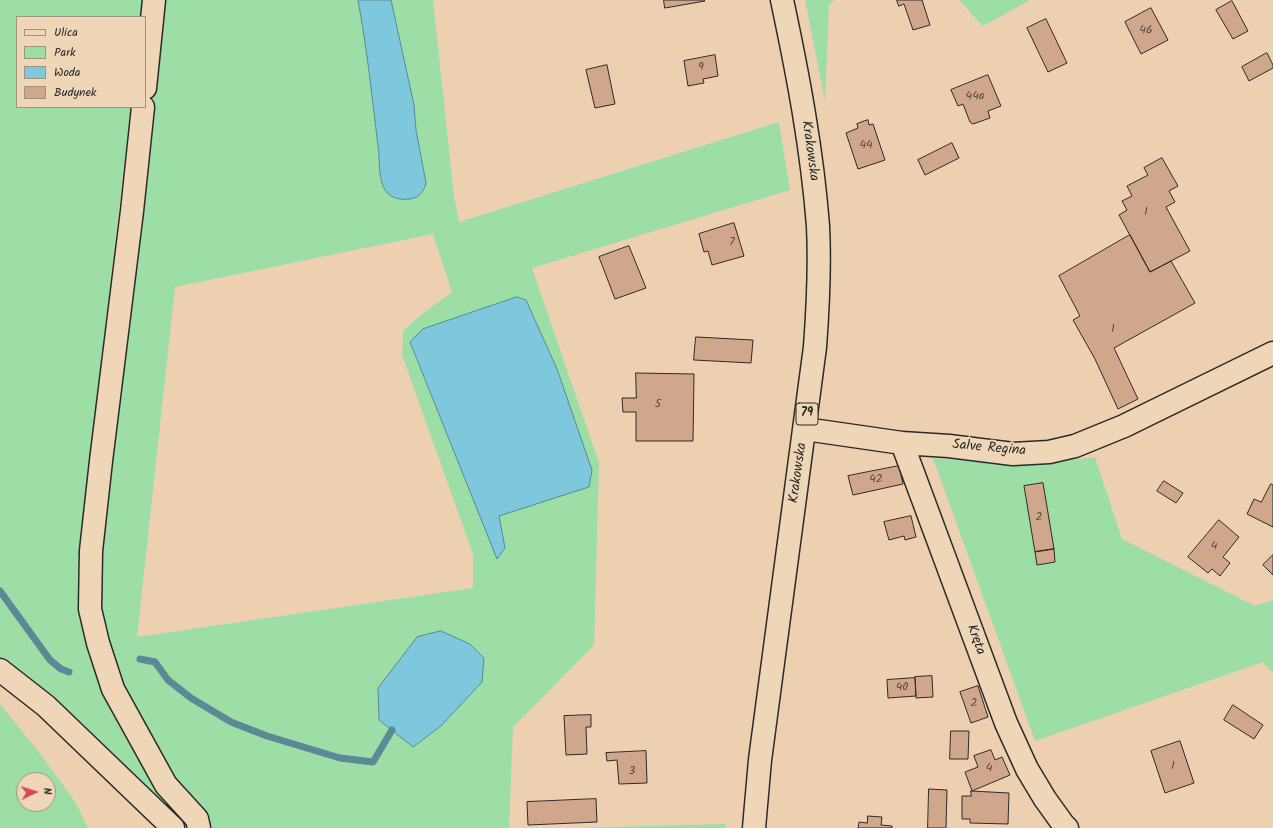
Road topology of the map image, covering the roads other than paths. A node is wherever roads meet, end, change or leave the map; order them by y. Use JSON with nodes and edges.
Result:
{"nodes":[{"id":1,"x":154,"y":0,"type":"edge"},
{"id":2,"x":782,"y":0,"type":"edge"},
{"id":3,"x":146,"y":78,"type":"edge"},
{"id":4,"x":143,"y":108,"type":"edge"},
{"id":5,"x":1273,"y":353,"type":"edge"},
{"id":6,"x":805,"y":429,"type":"junction"},
{"id":7,"x":902,"y":443,"type":"junction"},
{"id":8,"x":0,"y":670,"type":"edge"},
{"id":9,"x":172,"y":828,"type":"edge"},
{"id":10,"x":199,"y":828,"type":"edge"},
{"id":11,"x":754,"y":828,"type":"edge"},
{"id":12,"x":1067,"y":828,"type":"edge"}],
"edges":[{"from":1,"to":3,"type":"street"},
{"from":2,"to":6,"type":"street","name":"Krakowska","number":"79"},
{"from":4,"to":10,"type":"street"},
{"from":5,"to":7,"type":"street","name":"Salve Regina"},
{"from":6,"to":7,"type":"street","name":"Salve Regina"},
{"from":6,"to":11,"type":"street","name":"Krakowska","number":"79"},
{"from":7,"to":12,"type":"street","name":"Kręta"},
{"from":8,"to":9,"type":"street"}]}
